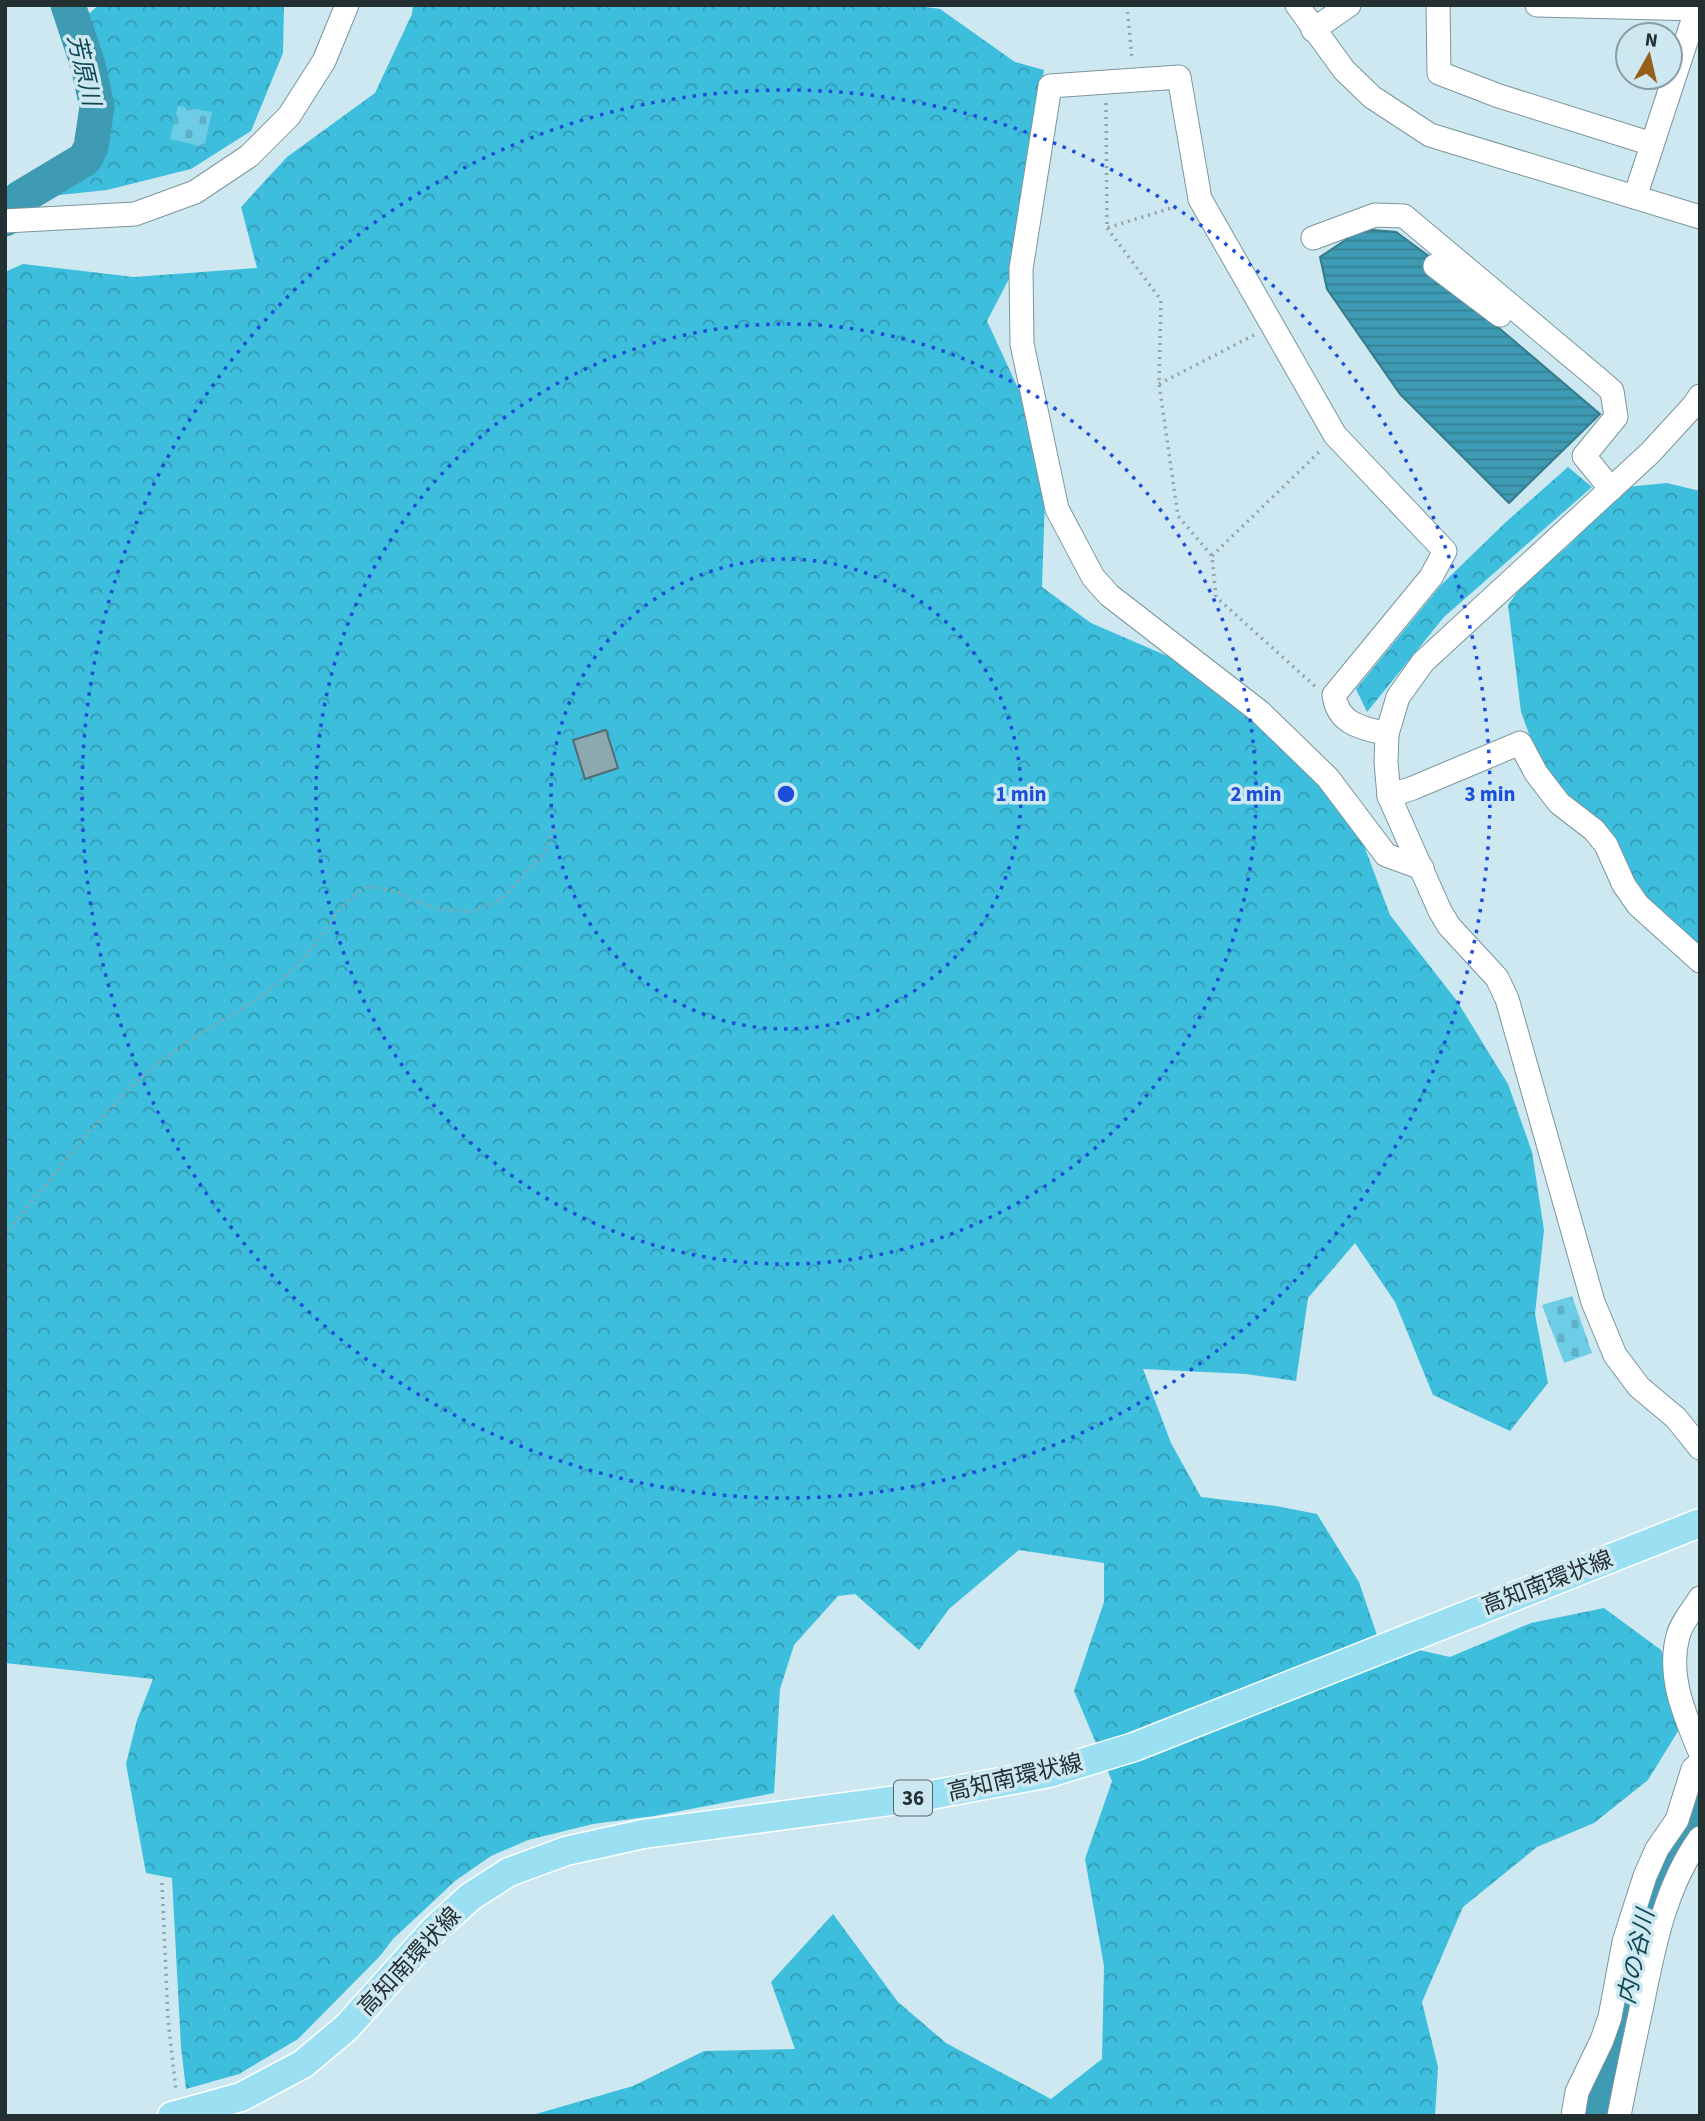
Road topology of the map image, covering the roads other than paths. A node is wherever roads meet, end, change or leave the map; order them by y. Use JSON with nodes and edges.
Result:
{"nodes":[{"id":1,"x":347,"y":5,"type":"edge"},
{"id":2,"x":1297,"y":5,"type":"edge"},
{"id":3,"x":1349,"y":5,"type":"edge"},
{"id":4,"x":1438,"y":5,"type":"edge"},
{"id":5,"x":1537,"y":5,"type":"edge"},
{"id":6,"x":1698,"y":7,"type":"edge"},
{"id":7,"x":1313,"y":30,"type":"junction"},
{"id":8,"x":1652,"y":144,"type":"junction"},
{"id":9,"x":1635,"y":197,"type":"junction"},
{"id":10,"x":1700,"y":217,"type":"edge"},
{"id":11,"x":5,"y":221,"type":"edge"},
{"id":12,"x":1314,"y":238,"type":"dead end"},
{"id":13,"x":1435,"y":267,"type":"dead end"},
{"id":14,"x":1595,"y":376,"type":"junction"},
{"id":15,"x":1700,"y":396,"type":"edge"},
{"id":16,"x":1611,"y":489,"type":"junction"},
{"id":17,"x":1387,"y":734,"type":"junction"},
{"id":18,"x":1389,"y":796,"type":"junction"},
{"id":19,"x":1422,"y":868,"type":"junction"},
{"id":20,"x":1699,"y":959,"type":"edge"},
{"id":21,"x":1700,"y":1448,"type":"edge"},
{"id":22,"x":1700,"y":1523,"type":"edge"},
{"id":23,"x":1700,"y":1598,"type":"edge"},
{"id":24,"x":1700,"y":1752,"type":"edge"},
{"id":25,"x":1700,"y":1763,"type":"edge"},
{"id":26,"x":1700,"y":1838,"type":"edge"},
{"id":27,"x":175,"y":2115,"type":"edge"},
{"id":28,"x":1573,"y":2116,"type":"edge"},
{"id":29,"x":1619,"y":2116,"type":"edge"}],
"edges":[{"from":1,"to":11,"type":"street"},
{"from":2,"to":7,"type":"street"},
{"from":3,"to":7,"type":"street"},
{"from":4,"to":8,"type":"street"},
{"from":5,"to":6,"type":"street"},
{"from":6,"to":8,"type":"street"},
{"from":7,"to":9,"type":"street"},
{"from":8,"to":9,"type":"street"},
{"from":9,"to":10,"type":"street"},
{"from":12,"to":14,"type":"street"},
{"from":13,"to":14,"type":"street"},
{"from":14,"to":16,"type":"street"},
{"from":15,"to":16,"type":"street"},
{"from":16,"to":17,"type":"street"},
{"from":17,"to":18,"type":"street"},
{"from":17,"to":19,"type":"street"},
{"from":18,"to":19,"type":"street"},
{"from":18,"to":20,"type":"street"},
{"from":19,"to":21,"type":"street"},
{"from":22,"to":27,"type":"main road","name":"高知南環状線","number":"36"},
{"from":23,"to":24,"type":"street"},
{"from":25,"to":28,"type":"street"},
{"from":26,"to":29,"type":"street"}]}
